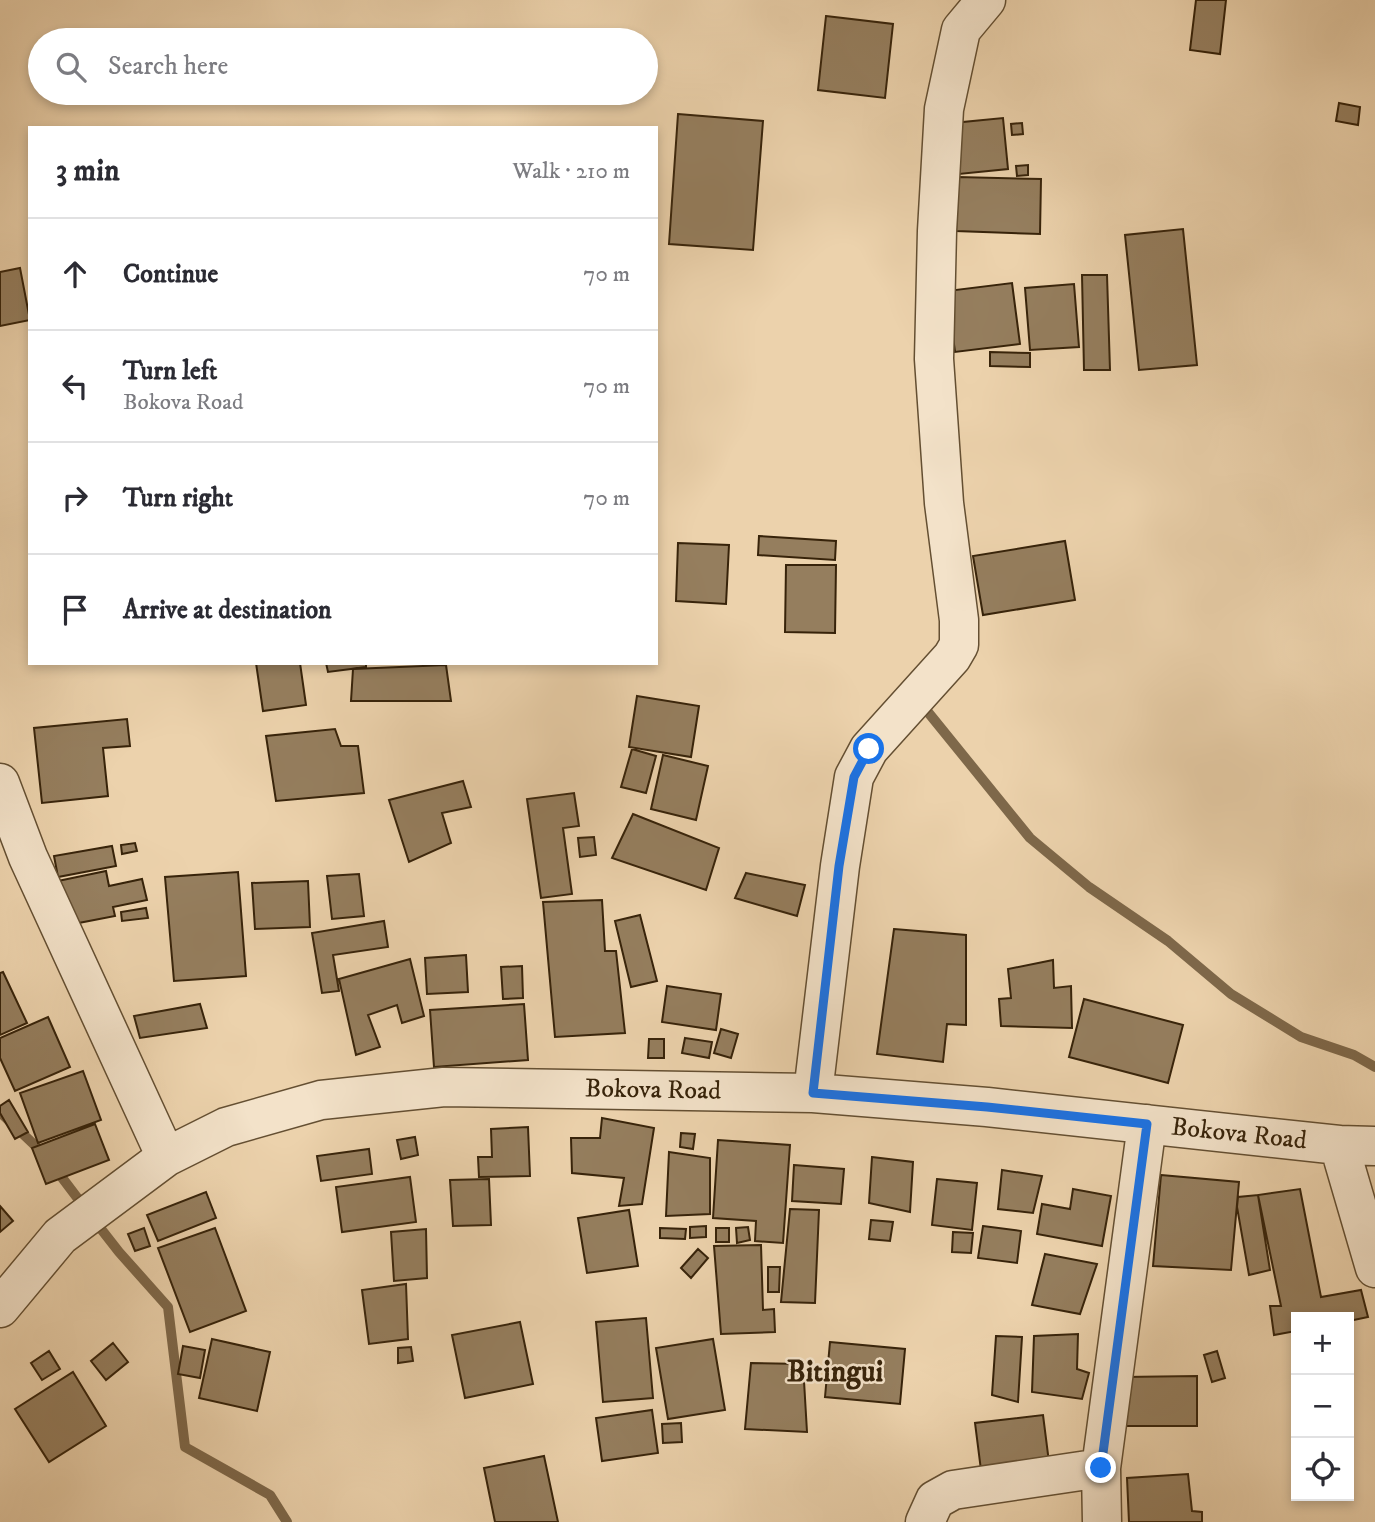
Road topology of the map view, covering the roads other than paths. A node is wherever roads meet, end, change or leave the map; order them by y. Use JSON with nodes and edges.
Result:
{"nodes":[{"id":1,"x":986,"y":0,"type":"edge"},
{"id":2,"x":0,"y":783,"type":"edge"},
{"id":3,"x":813,"y":1093,"type":"junction"},
{"id":4,"x":1147,"y":1124,"type":"junction"},
{"id":5,"x":1357,"y":1146,"type":"edge"},
{"id":6,"x":166,"y":1157,"type":"junction"},
{"id":7,"x":1375,"y":1268,"type":"edge"},
{"id":8,"x":0,"y":1308,"type":"edge"},
{"id":9,"x":1101,"y":1468,"type":"junction"},
{"id":10,"x":925,"y":1522,"type":"edge"},
{"id":11,"x":1102,"y":1522,"type":"edge"}],
"edges":[{"from":1,"to":3,"type":"street"},
{"from":2,"to":6,"type":"street"},
{"from":3,"to":4,"type":"street","name":"Bokova Road"},
{"from":3,"to":6,"type":"street","name":"Bokova Road"},
{"from":4,"to":5,"type":"street","name":"Bokova Road"},
{"from":4,"to":9,"type":"street"},
{"from":5,"to":7,"type":"street"},
{"from":6,"to":8,"type":"street","name":"Bokova Road"},
{"from":9,"to":10,"type":"street"},
{"from":9,"to":11,"type":"street"}]}
